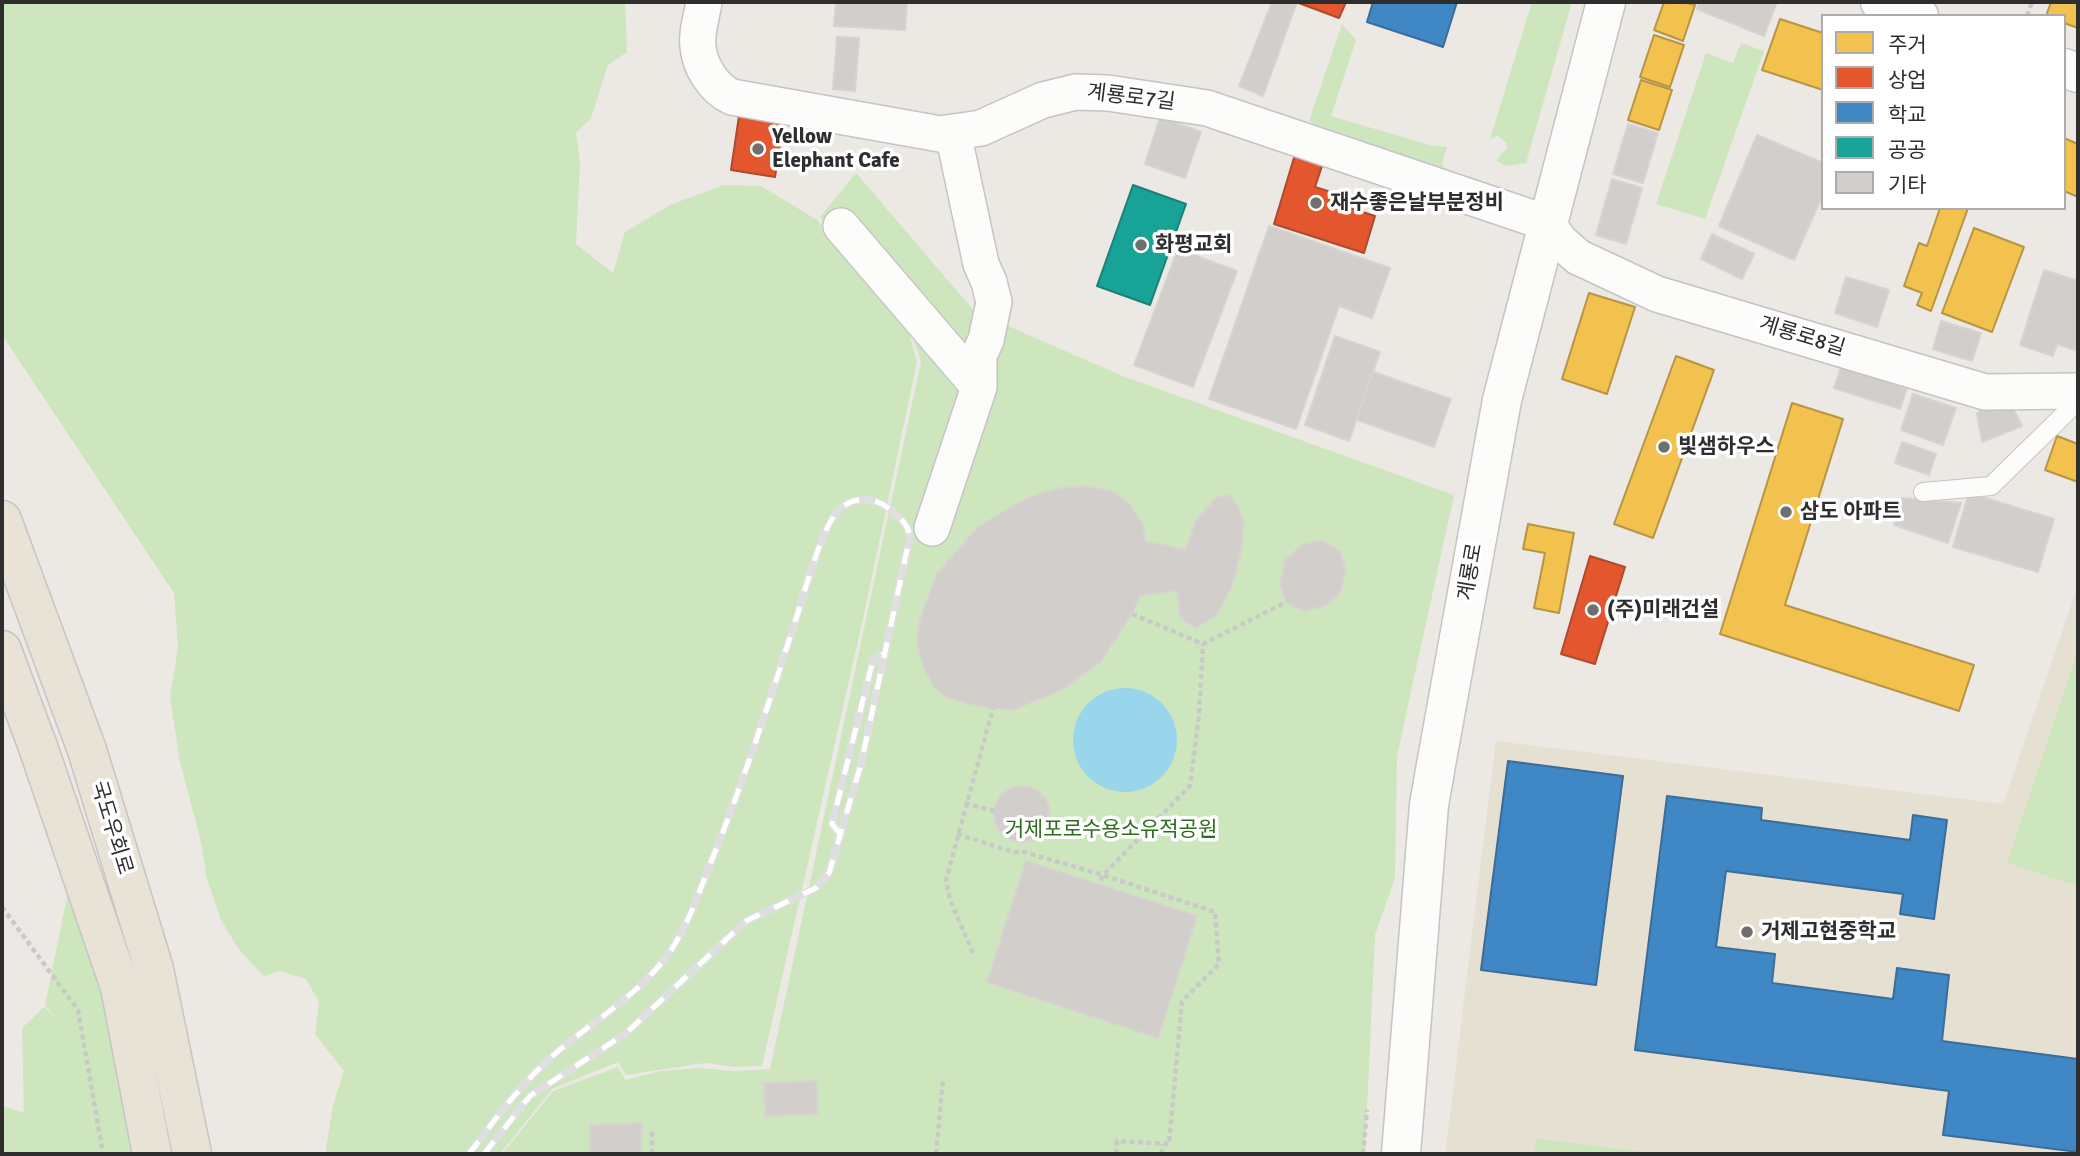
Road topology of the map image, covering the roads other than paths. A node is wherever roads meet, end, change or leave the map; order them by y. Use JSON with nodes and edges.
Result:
{"nodes":[{"id":1,"x":704,"y":2,"type":"edge"},
{"id":2,"x":1606,"y":2,"type":"edge"},
{"id":3,"x":1880,"y":2,"type":"edge"},
{"id":4,"x":1913,"y":14,"type":"edge"},
{"id":5,"x":953,"y":133,"type":"junction"},
{"id":6,"x":1547,"y":223,"type":"junction"},
{"id":7,"x":841,"y":226,"type":"dead end"},
{"id":8,"x":979,"y":387,"type":"junction"},
{"id":9,"x":2078,"y":391,"type":"edge"},
{"id":10,"x":2078,"y":401,"type":"edge"},
{"id":11,"x":1923,"y":492,"type":"dead end"},
{"id":12,"x":2,"y":520,"type":"edge"},
{"id":13,"x":932,"y":528,"type":"dead end"},
{"id":14,"x":2,"y":650,"type":"edge"},
{"id":15,"x":192,"y":1150,"type":"edge"},
{"id":16,"x":152,"y":1153,"type":"edge"},
{"id":17,"x":1401,"y":1154,"type":"edge"}],
"edges":[{"from":1,"to":5,"type":"street","name":"계룡로7길"},
{"from":2,"to":6,"type":"street","name":"계룡로"},
{"from":3,"to":4,"type":"street"},
{"from":5,"to":6,"type":"street","name":"계룡로7길"},
{"from":5,"to":8,"type":"street"},
{"from":6,"to":9,"type":"street","name":"계룡로8길"},
{"from":6,"to":17,"type":"street","name":"계룡로"},
{"from":7,"to":8,"type":"street"},
{"from":8,"to":13,"type":"street"},
{"from":10,"to":11,"type":"lane"},
{"from":12,"to":15,"type":"highway","name":"국도우회로"},
{"from":14,"to":16,"type":"highway","name":"국도우회로"}]}
